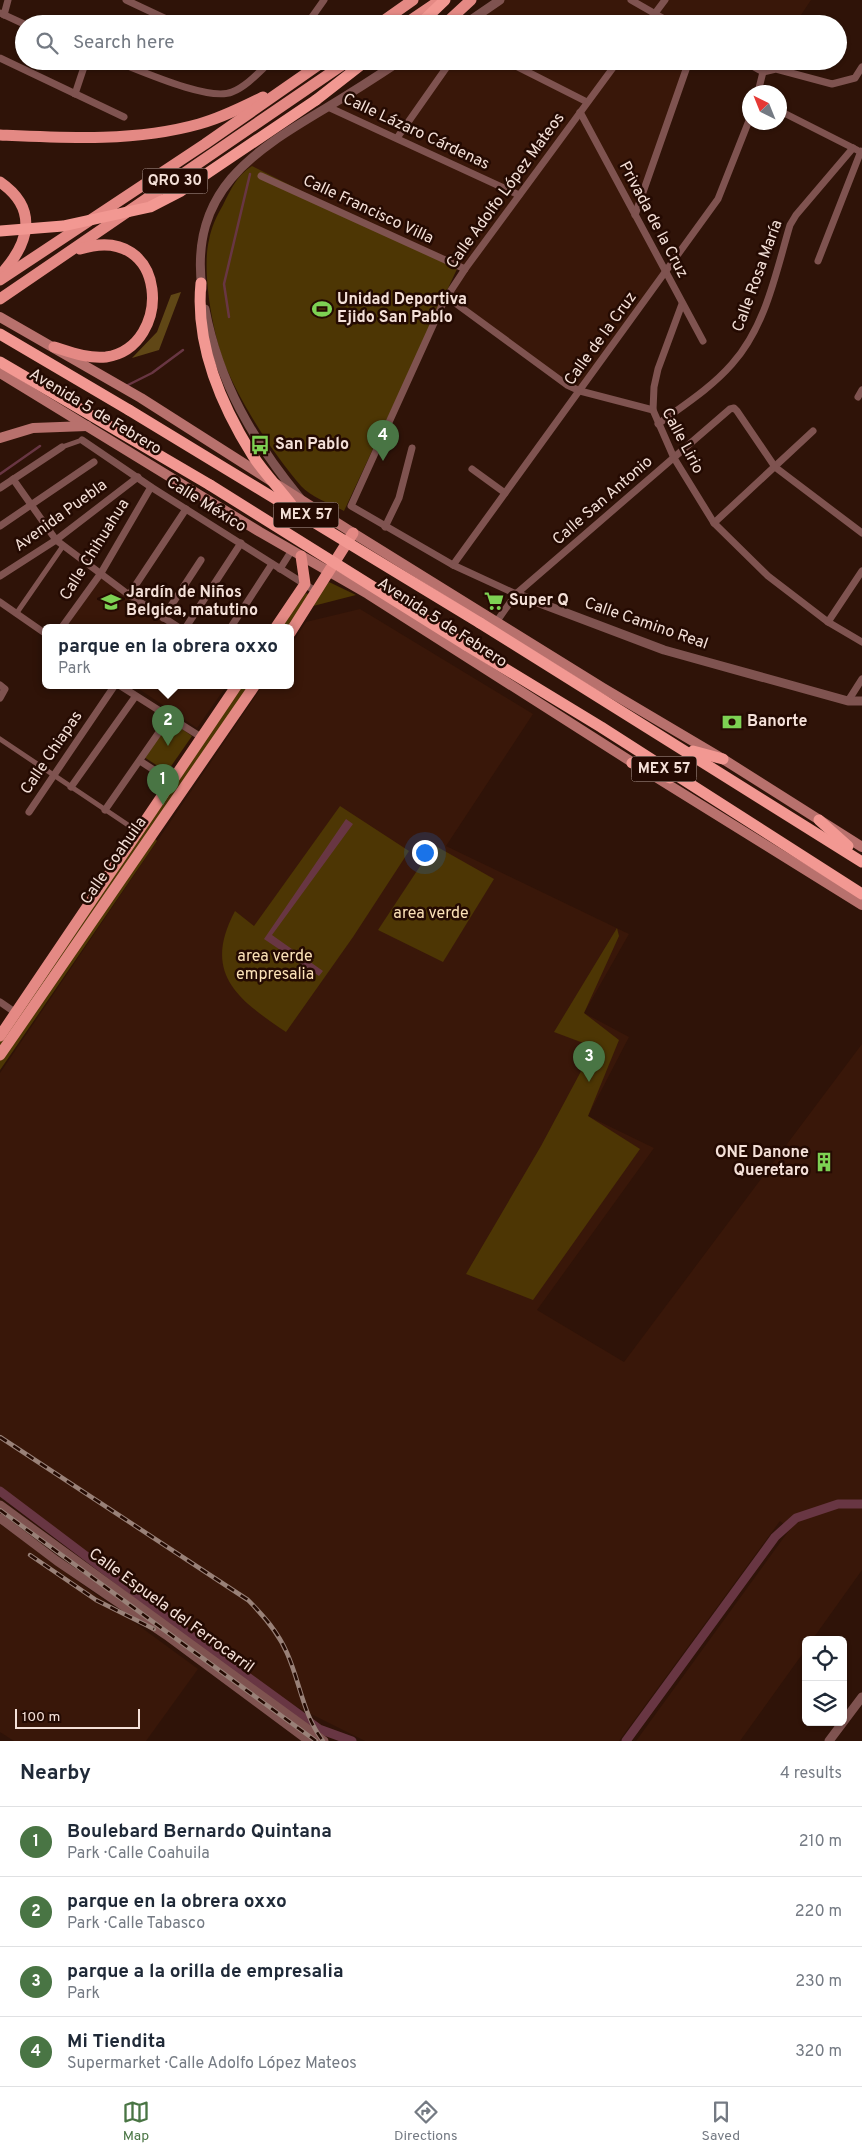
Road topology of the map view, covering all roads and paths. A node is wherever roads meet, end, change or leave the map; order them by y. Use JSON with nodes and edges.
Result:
{"nodes":[{"id":1,"x":8,"y":0,"type":"edge"},
{"id":2,"x":126,"y":0,"type":"edge"},
{"id":3,"x":324,"y":0,"type":"edge"},
{"id":4,"x":413,"y":0,"type":"edge"},
{"id":5,"x":441,"y":0,"type":"edge"},
{"id":6,"x":445,"y":0,"type":"edge"},
{"id":7,"x":471,"y":0,"type":"edge"},
{"id":8,"x":500,"y":0,"type":"edge"},
{"id":9,"x":631,"y":0,"type":"edge"},
{"id":10,"x":665,"y":0,"type":"edge"},
{"id":11,"x":2,"y":14,"type":"edge"},
{"id":12,"x":654,"y":14,"type":"joint"},
{"id":13,"x":158,"y":15,"type":"edge"},
{"id":14,"x":313,"y":15,"type":"edge"},
{"id":15,"x":392,"y":15,"type":"edge"},
{"id":16,"x":418,"y":15,"type":"edge"},
{"id":17,"x":429,"y":15,"type":"edge"},
{"id":18,"x":454,"y":15,"type":"edge"},
{"id":19,"x":478,"y":15,"type":"edge"},
{"id":20,"x":15,"y":20,"type":"edge"},
{"id":21,"x":0,"y":58,"type":"edge"},
{"id":22,"x":15,"y":65,"type":"edge"},
{"id":23,"x":862,"y":67,"type":"edge"},
{"id":24,"x":25,"y":70,"type":"edge"},
{"id":25,"x":83,"y":70,"type":"edge"},
{"id":26,"x":139,"y":70,"type":"edge"},
{"id":27,"x":261,"y":70,"type":"edge"},
{"id":28,"x":308,"y":70,"type":"edge"},
{"id":29,"x":311,"y":70,"type":"edge"},
{"id":30,"x":335,"y":70,"type":"edge"},
{"id":31,"x":354,"y":70,"type":"edge"},
{"id":32,"x":386,"y":70,"type":"edge"},
{"id":33,"x":445,"y":70,"type":"edge"},
{"id":34,"x":524,"y":70,"type":"edge"},
{"id":35,"x":611,"y":70,"type":"edge"},
{"id":36,"x":686,"y":70,"type":"edge"},
{"id":37,"x":759,"y":70,"type":"edge"},
{"id":38,"x":772,"y":70,"type":"edge"},
{"id":39,"x":780,"y":70,"type":"edge"},
{"id":40,"x":763,"y":72,"type":"junction"},
{"id":41,"x":760,"y":85,"type":"edge"},
{"id":42,"x":75,"y":94,"type":"junction"},
{"id":43,"x":587,"y":102,"type":"junction"},
{"id":44,"x":328,"y":107,"type":"junction"},
{"id":45,"x":580,"y":112,"type":"junction"},
{"id":46,"x":787,"y":115,"type":"edge"},
{"id":47,"x":124,"y":116,"type":"dead end"},
{"id":48,"x":745,"y":130,"type":"edge"},
{"id":49,"x":0,"y":135,"type":"edge"},
{"id":50,"x":397,"y":138,"type":"junction"},
{"id":51,"x":853,"y":148,"type":"junction"},
{"id":52,"x":861,"y":152,"type":"edge"},
{"id":53,"x":261,"y":176,"type":"dead end"},
{"id":54,"x":0,"y":182,"type":"edge"},
{"id":55,"x":519,"y":195,"type":"junction"},
{"id":56,"x":635,"y":215,"type":"junction"},
{"id":57,"x":0,"y":231,"type":"edge"},
{"id":58,"x":818,"y":261,"type":"dead end"},
{"id":59,"x":54,"y":262,"type":"junction"},
{"id":60,"x":465,"y":268,"type":"junction"},
{"id":61,"x":666,"y":273,"type":"junction"},
{"id":62,"x":0,"y":276,"type":"edge"},
{"id":63,"x":0,"y":280,"type":"edge"},
{"id":64,"x":201,"y":282,"type":"joint"},
{"id":65,"x":447,"y":297,"type":"junction"},
{"id":66,"x":0,"y":299,"type":"edge"},
{"id":67,"x":682,"y":304,"type":"junction"},
{"id":68,"x":0,"y":318,"type":"edge"},
{"id":69,"x":0,"y":334,"type":"edge"},
{"id":70,"x":703,"y":341,"type":"dead end"},
{"id":71,"x":54,"y":347,"type":"junction"},
{"id":72,"x":0,"y":362,"type":"edge"},
{"id":73,"x":0,"y":373,"type":"edge"},
{"id":74,"x":580,"y":391,"type":"junction"},
{"id":75,"x":653,"y":410,"type":"junction"},
{"id":76,"x":658,"y":424,"type":"junction"},
{"id":77,"x":88,"y":426,"type":"junction"},
{"id":78,"x":813,"y":431,"type":"dead end"},
{"id":79,"x":0,"y":438,"type":"edge"},
{"id":80,"x":82,"y":440,"type":"joint"},
{"id":81,"x":62,"y":447,"type":"joint"},
{"id":82,"x":412,"y":448,"type":"dead end"},
{"id":83,"x":674,"y":458,"type":"junction"},
{"id":84,"x":94,"y":462,"type":"dead end"},
{"id":85,"x":775,"y":467,"type":"junction"},
{"id":86,"x":472,"y":470,"type":"dead end"},
{"id":87,"x":138,"y":478,"type":"junction"},
{"id":88,"x":13,"y":480,"type":"junction"},
{"id":89,"x":151,"y":487,"type":"junction"},
{"id":90,"x":0,"y":488,"type":"edge"},
{"id":91,"x":505,"y":493,"type":"junction"},
{"id":92,"x":298,"y":504,"type":"junction"},
{"id":93,"x":30,"y":506,"type":"junction"},
{"id":94,"x":352,"y":506,"type":"joint"},
{"id":95,"x":186,"y":509,"type":"junction"},
{"id":96,"x":714,"y":523,"type":"junction"},
{"id":97,"x":0,"y":526,"type":"edge"},
{"id":98,"x":385,"y":527,"type":"junction"},
{"id":99,"x":353,"y":533,"type":"junction"},
{"id":100,"x":862,"y":533,"type":"edge"},
{"id":101,"x":56,"y":540,"type":"junction"},
{"id":102,"x":242,"y":543,"type":"junction"},
{"id":103,"x":63,"y":546,"type":"junction"},
{"id":104,"x":297,"y":553,"type":"junction"},
{"id":105,"x":201,"y":560,"type":"dead end"},
{"id":106,"x":272,"y":564,"type":"junction"},
{"id":107,"x":453,"y":565,"type":"junction"},
{"id":108,"x":280,"y":569,"type":"junction"},
{"id":109,"x":862,"y":571,"type":"edge"},
{"id":110,"x":328,"y":572,"type":"junction"},
{"id":111,"x":101,"y":573,"type":"junction"},
{"id":112,"x":0,"y":576,"type":"edge"},
{"id":113,"x":305,"y":584,"type":"junction"},
{"id":114,"x":317,"y":592,"type":"junction"},
{"id":115,"x":516,"y":594,"type":"junction"},
{"id":116,"x":129,"y":595,"type":"junction"},
{"id":117,"x":0,"y":602,"type":"edge"},
{"id":118,"x":16,"y":614,"type":"junction"},
{"id":119,"x":162,"y":618,"type":"junction"},
{"id":120,"x":498,"y":621,"type":"junction"},
{"id":121,"x":828,"y":622,"type":"junction"},
{"id":122,"x":64,"y":624,"type":"edge"},
{"id":123,"x":173,"y":624,"type":"edge"},
{"id":124,"x":188,"y":624,"type":"edge"},
{"id":125,"x":233,"y":624,"type":"edge"},
{"id":126,"x":278,"y":624,"type":"edge"},
{"id":127,"x":294,"y":627,"type":"edge"},
{"id":128,"x":42,"y":631,"type":"edge"},
{"id":129,"x":862,"y":642,"type":"edge"},
{"id":130,"x":862,"y":679,"type":"edge"},
{"id":131,"x":0,"y":685,"type":"edge"},
{"id":132,"x":112,"y":689,"type":"edge"},
{"id":133,"x":124,"y":689,"type":"edge"},
{"id":134,"x":234,"y":689,"type":"edge"},
{"id":135,"x":252,"y":689,"type":"edge"},
{"id":136,"x":135,"y":697,"type":"junction"},
{"id":137,"x":0,"y":698,"type":"edge"},
{"id":138,"x":848,"y":701,"type":"junction"},
{"id":139,"x":862,"y":701,"type":"edge"},
{"id":140,"x":164,"y":725,"type":"dead end"},
{"id":141,"x":201,"y":737,"type":"junction"},
{"id":142,"x":0,"y":739,"type":"edge"},
{"id":143,"x":681,"y":748,"type":"junction"},
{"id":144,"x":723,"y":759,"type":"junction"},
{"id":145,"x":140,"y":761,"type":"junction"},
{"id":146,"x":632,"y":763,"type":"junction"},
{"id":147,"x":54,"y":775,"type":"junction"},
{"id":148,"x":171,"y":780,"type":"junction"},
{"id":149,"x":72,"y":787,"type":"junction"},
{"id":150,"x":696,"y":789,"type":"junction"},
{"id":151,"x":105,"y":810,"type":"junction"},
{"id":152,"x":29,"y":812,"type":"dead end"},
{"id":153,"x":819,"y":820,"type":"junction"},
{"id":154,"x":137,"y":831,"type":"junction"},
{"id":155,"x":862,"y":847,"type":"edge"},
{"id":156,"x":862,"y":861,"type":"edge"},
{"id":157,"x":841,"y":880,"type":"junction"},
{"id":158,"x":862,"y":894,"type":"edge"},
{"id":159,"x":862,"y":899,"type":"edge"},
{"id":160,"x":862,"y":905,"type":"edge"},
{"id":161,"x":0,"y":1002,"type":"edge"},
{"id":162,"x":16,"y":1013,"type":"junction"},
{"id":163,"x":0,"y":1036,"type":"edge"},
{"id":164,"x":0,"y":1055,"type":"edge"},
{"id":165,"x":0,"y":1505,"type":"edge"},
{"id":166,"x":0,"y":1518,"type":"edge"},
{"id":167,"x":862,"y":1697,"type":"edge"},
{"id":168,"x":306,"y":1740,"type":"edge"},
{"id":169,"x":324,"y":1741,"type":"edge"},
{"id":170,"x":829,"y":1741,"type":"edge"}],
"edges":[{"from":1,"to":11,"type":"street"},
{"from":2,"to":13,"type":"street"},
{"from":3,"to":14,"type":"street"},
{"from":4,"to":15,"type":"main road"},
{"from":5,"to":16,"type":"main road"},
{"from":6,"to":17,"type":"highway"},
{"from":7,"to":18,"type":"main road"},
{"from":8,"to":19,"type":"street"},
{"from":9,"to":12,"type":"street"},
{"from":10,"to":12,"type":"street"},
{"from":11,"to":20,"type":"street"},
{"from":21,"to":22,"type":"street"},
{"from":23,"to":39,"type":"street"},
{"from":24,"to":42,"type":"street"},
{"from":25,"to":42,"type":"street"},
{"from":26,"to":27,"type":"street"},
{"from":28,"to":49,"type":"main road"},
{"from":29,"to":63,"type":"main road","number":"QRO 30"},
{"from":30,"to":59,"type":"main road","number":"QRO 30"},
{"from":31,"to":57,"type":"highway","bridge":true},
{"from":32,"to":44,"type":"street"},
{"from":33,"to":50,"type":"street"},
{"from":34,"to":43,"type":"street"},
{"from":35,"to":43,"type":"street","name":"Calle Adolfo López Mateos"},
{"from":36,"to":56,"type":"street"},
{"from":37,"to":40,"type":"street"},
{"from":38,"to":40,"type":"street"},
{"from":40,"to":41,"type":"street"},
{"from":42,"to":47,"type":"street"},
{"from":43,"to":45,"type":"street","name":"Calle Adolfo López Mateos"},
{"from":44,"to":50,"type":"street","name":"Calle Lázaro Cárdenas"},
{"from":44,"to":64,"type":"street"},
{"from":45,"to":55,"type":"street","name":"Calle Adolfo López Mateos"},
{"from":45,"to":56,"type":"street","name":"Privada de la Cruz"},
{"from":46,"to":51,"type":"street"},
{"from":48,"to":61,"type":"street","name":"Calle de la Cruz"},
{"from":50,"to":55,"type":"street","name":"Calle Lázaro Cárdenas"},
{"from":51,"to":52,"type":"street"},
{"from":51,"to":76,"type":"street","name":"Calle Rosa María"},
{"from":52,"to":58,"type":"street"},
{"from":53,"to":60,"type":"street","name":"Calle Francisco Villa"},
{"from":54,"to":62,"type":"main road"},
{"from":55,"to":60,"type":"street","name":"Calle Adolfo López Mateos"},
{"from":56,"to":61,"type":"street","name":"Privada de la Cruz"},
{"from":59,"to":66,"type":"main road","number":"QRO 30"},
{"from":59,"to":71,"type":"main road"},
{"from":60,"to":65,"type":"street","name":"Calle Adolfo López Mateos"},
{"from":61,"to":67,"type":"street","name":"Privada de la Cruz"},
{"from":61,"to":74,"type":"street","name":"Calle de la Cruz"},
{"from":64,"to":92,"type":"highway","bridge":true},
{"from":65,"to":74,"type":"street","name":"Calle Lirio"},
{"from":65,"to":94,"type":"street","name":"Calle Adolfo López Mateos"},
{"from":67,"to":70,"type":"street","name":"Privada de la Cruz"},
{"from":67,"to":75,"type":"street"},
{"from":68,"to":71,"type":"main road","name":"Avenida 5 de Febrero"},
{"from":69,"to":92,"type":"highway","name":"Avenida 5 de Febrero","number":"MEX 57","bridge":true},
{"from":71,"to":92,"type":"main road","name":"Avenida 5 de Febrero"},
{"from":72,"to":150,"type":"highway","name":"Avenida 5 de Febrero","number":"MEX 57","bridge":true},
{"from":73,"to":77,"type":"main road","name":"Avenida 5 de Febrero"},
{"from":74,"to":75,"type":"street","name":"Calle Lirio"},
{"from":74,"to":91,"type":"street","name":"Calle de la Cruz"},
{"from":75,"to":76,"type":"street","name":"Calle Lirio"},
{"from":76,"to":83,"type":"street","name":"Calle Lirio"},
{"from":77,"to":79,"type":"main road"},
{"from":77,"to":104,"type":"main road","name":"Avenida 5 de Febrero"},
{"from":78,"to":85,"type":"street"},
{"from":80,"to":81,"type":"street"},
{"from":80,"to":87,"type":"street","name":"Calle México"},
{"from":81,"to":88,"type":"street"},
{"from":82,"to":98,"type":"street"},
{"from":83,"to":85,"type":"street","name":"Calle San Antonio"},
{"from":83,"to":96,"type":"street","name":"Calle Lirio"},
{"from":83,"to":115,"type":"street","name":"Calle San Antonio"},
{"from":84,"to":93,"type":"street"},
{"from":85,"to":96,"type":"street"},
{"from":85,"to":100,"type":"street"},
{"from":86,"to":91,"type":"street"},
{"from":87,"to":89,"type":"street","name":"Calle México"},
{"from":87,"to":101,"type":"street","name":"Avenida Puebla"},
{"from":88,"to":90,"type":"street"},
{"from":88,"to":93,"type":"street"},
{"from":89,"to":95,"type":"street","name":"Calle México"},
{"from":89,"to":111,"type":"street","name":"Calle Chihuahua"},
{"from":91,"to":107,"type":"street","name":"Calle de la Cruz"},
{"from":92,"to":99,"type":"main road","name":"Avenida 5 de Febrero"},
{"from":92,"to":143,"type":"highway","name":"Avenida 5 de Febrero","number":"MEX 57","bridge":true},
{"from":93,"to":97,"type":"street"},
{"from":93,"to":101,"type":"street"},
{"from":94,"to":98,"type":"street","name":"Calle Camino Real"},
{"from":95,"to":102,"type":"street","name":"Calle México"},
{"from":95,"to":116,"type":"street"},
{"from":96,"to":121,"type":"street","name":"Calle Lirio"},
{"from":98,"to":107,"type":"street","name":"Calle Camino Real"},
{"from":99,"to":110,"type":"main road"},
{"from":99,"to":120,"type":"main road","name":"Avenida 5 de Febrero"},
{"from":101,"to":103,"type":"street"},
{"from":101,"to":112,"type":"street","name":"Avenida Puebla"},
{"from":102,"to":106,"type":"street","name":"Calle México"},
{"from":102,"to":124,"type":"street"},
{"from":103,"to":111,"type":"street"},
{"from":103,"to":118,"type":"street"},
{"from":104,"to":108,"type":"street"},
{"from":104,"to":110,"type":"main road","name":"Avenida 5 de Febrero"},
{"from":104,"to":113,"type":"main road"},
{"from":105,"to":119,"type":"street"},
{"from":106,"to":108,"type":"street","name":"Calle México"},
{"from":106,"to":125,"type":"street"},
{"from":107,"to":115,"type":"street","name":"Calle Camino Real"},
{"from":108,"to":113,"type":"street","name":"Calle México"},
{"from":109,"to":121,"type":"street"},
{"from":110,"to":114,"type":"main road"},
{"from":110,"to":146,"type":"main road","name":"Avenida 5 de Febrero"},
{"from":111,"to":116,"type":"street"},
{"from":111,"to":122,"type":"street","name":"Calle Chihuahua"},
{"from":113,"to":114,"type":"street","name":"Calle México"},
{"from":113,"to":126,"type":"main road"},
{"from":114,"to":127,"type":"main road"},
{"from":115,"to":120,"type":"street","name":"Calle San Antonio"},
{"from":115,"to":138,"type":"street","name":"Calle Camino Real"},
{"from":116,"to":119,"type":"street"},
{"from":117,"to":118,"type":"street"},
{"from":118,"to":128,"type":"street"},
{"from":119,"to":123,"type":"street"},
{"from":120,"to":144,"type":"main road","name":"Avenida 5 de Febrero"},
{"from":121,"to":129,"type":"street","name":"Calle Lirio"},
{"from":130,"to":138,"type":"street"},
{"from":131,"to":137,"type":"street"},
{"from":132,"to":147,"type":"street","name":"Calle Chiapas"},
{"from":133,"to":136,"type":"street"},
{"from":134,"to":141,"type":"main road","name":"Calle Coahuila"},
{"from":135,"to":164,"type":"main road","name":"Calle Coahuila"},
{"from":136,"to":141,"type":"street"},
{"from":136,"to":149,"type":"street"},
{"from":138,"to":139,"type":"street","name":"Calle Camino Real"},
{"from":140,"to":145,"type":"street"},
{"from":141,"to":148,"type":"main road","name":"Calle Coahuila"},
{"from":142,"to":147,"type":"street"},
{"from":143,"to":144,"type":"highway"},
{"from":143,"to":156,"type":"highway","name":"Avenida 5 de Febrero","number":"MEX 57"},
{"from":144,"to":153,"type":"main road","name":"Avenida 5 de Febrero"},
{"from":145,"to":148,"type":"street"},
{"from":145,"to":151,"type":"street"},
{"from":146,"to":150,"type":"highway"},
{"from":146,"to":160,"type":"main road","name":"Avenida 5 de Febrero"},
{"from":147,"to":149,"type":"street"},
{"from":147,"to":152,"type":"street","name":"Calle Chiapas"},
{"from":148,"to":154,"type":"main road","name":"Calle Coahuila"},
{"from":149,"to":151,"type":"street"},
{"from":150,"to":157,"type":"highway","name":"Avenida 5 de Febrero","number":"MEX 57"},
{"from":151,"to":154,"type":"street"},
{"from":153,"to":155,"type":"main road","name":"Avenida 5 de Febrero"},
{"from":153,"to":156,"type":"highway"},
{"from":154,"to":162,"type":"main road","name":"Calle Coahuila"},
{"from":157,"to":158,"type":"highway","name":"Avenida 5 de Febrero","number":"MEX 57"},
{"from":157,"to":159,"type":"highway"},
{"from":161,"to":162,"type":"street"},
{"from":162,"to":163,"type":"main road","name":"Calle Coahuila"},
{"from":165,"to":169,"type":"street","name":"Calle Espuela del Ferrocarril"},
{"from":166,"to":168,"type":"street","name":"Calle Espuela del Ferrocarril"},
{"from":167,"to":170,"type":"street"}]}
